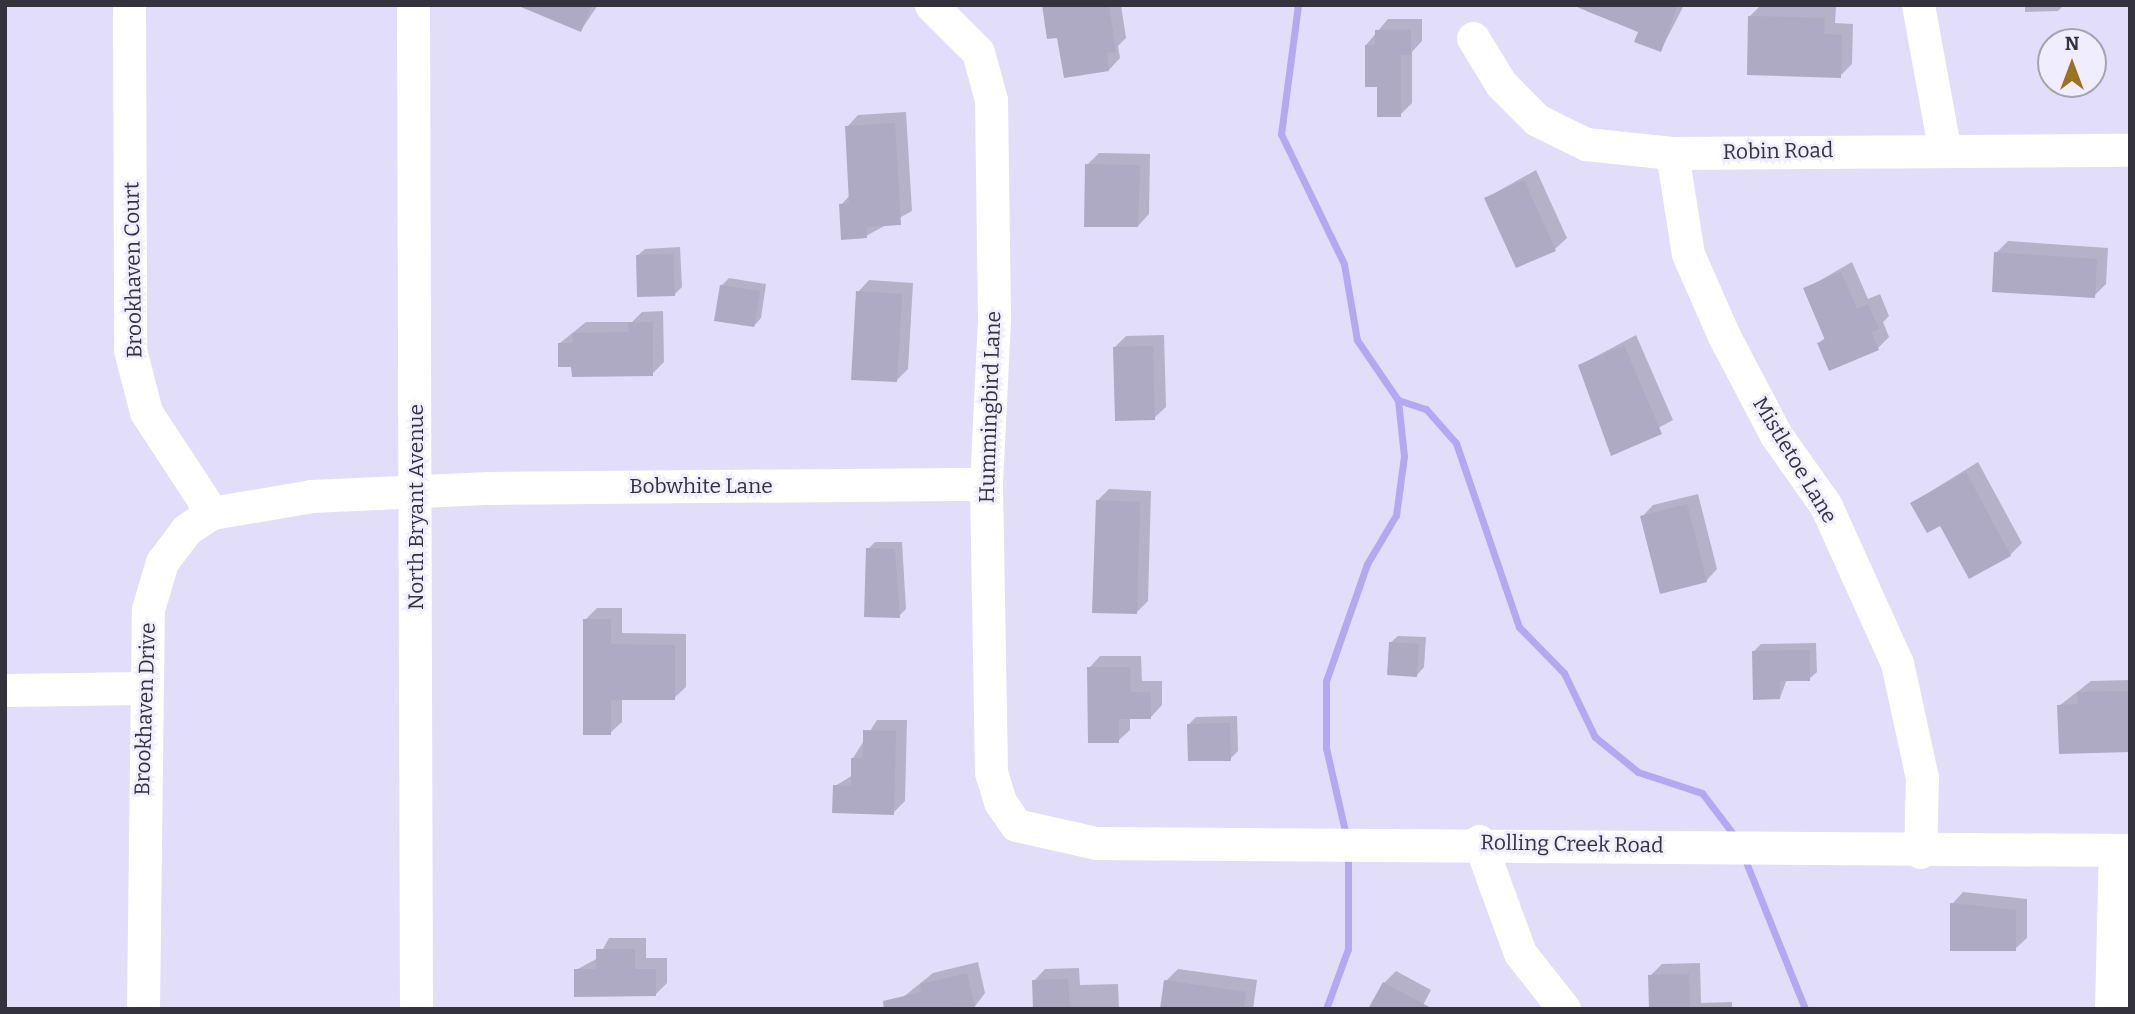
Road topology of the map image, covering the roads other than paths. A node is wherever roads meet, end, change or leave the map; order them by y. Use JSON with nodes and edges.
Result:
{"nodes":[{"id":1,"x":129,"y":5,"type":"edge"},
{"id":2,"x":413,"y":5,"type":"edge"},
{"id":3,"x":931,"y":5,"type":"edge"},
{"id":4,"x":1918,"y":5,"type":"edge"},
{"id":5,"x":1473,"y":38,"type":"dead end"},
{"id":6,"x":1944,"y":147,"type":"junction"},
{"id":7,"x":2130,"y":150,"type":"edge"},
{"id":8,"x":1672,"y":153,"type":"junction"},
{"id":9,"x":986,"y":484,"type":"junction"},
{"id":10,"x":416,"y":493,"type":"junction"},
{"id":11,"x":212,"y":513,"type":"junction"},
{"id":12,"x":143,"y":688,"type":"junction"},
{"id":13,"x":5,"y":690,"type":"edge"},
{"id":14,"x":1016,"y":825,"type":"joint"},
{"id":15,"x":1479,"y":841,"type":"junction"},
{"id":16,"x":2122,"y":850,"type":"edge"},
{"id":17,"x":1920,"y":852,"type":"junction"},
{"id":18,"x":143,"y":1009,"type":"edge"},
{"id":19,"x":416,"y":1009,"type":"edge"},
{"id":20,"x":1564,"y":1009,"type":"edge"},
{"id":21,"x":2111,"y":1009,"type":"edge"}],
"edges":[{"from":1,"to":11,"type":"street","name":"Brookhaven Court"},
{"from":2,"to":10,"type":"street","name":"North Bryant Avenue"},
{"from":3,"to":9,"type":"street","name":"Hummingbird Lane"},
{"from":4,"to":6,"type":"street"},
{"from":5,"to":8,"type":"street","name":"Robin Road"},
{"from":6,"to":7,"type":"street","name":"Robin Road"},
{"from":6,"to":8,"type":"street","name":"Robin Road"},
{"from":8,"to":17,"type":"street","name":"Mistletoe Lane"},
{"from":9,"to":10,"type":"street","name":"Bobwhite Lane"},
{"from":9,"to":14,"type":"street","name":"Hummingbird Lane"},
{"from":10,"to":11,"type":"street","name":"Brookhaven Drive"},
{"from":10,"to":19,"type":"street","name":"North Bryant Avenue"},
{"from":11,"to":12,"type":"street","name":"Brookhaven Drive"},
{"from":12,"to":13,"type":"street"},
{"from":12,"to":18,"type":"street","name":"Brookhaven Drive"},
{"from":14,"to":15,"type":"street","name":"Rolling Creek Road"},
{"from":15,"to":17,"type":"street","name":"Rolling Creek Road"},
{"from":15,"to":20,"type":"street"},
{"from":16,"to":17,"type":"street","name":"Rolling Creek Road"},
{"from":16,"to":21,"type":"street"}]}
